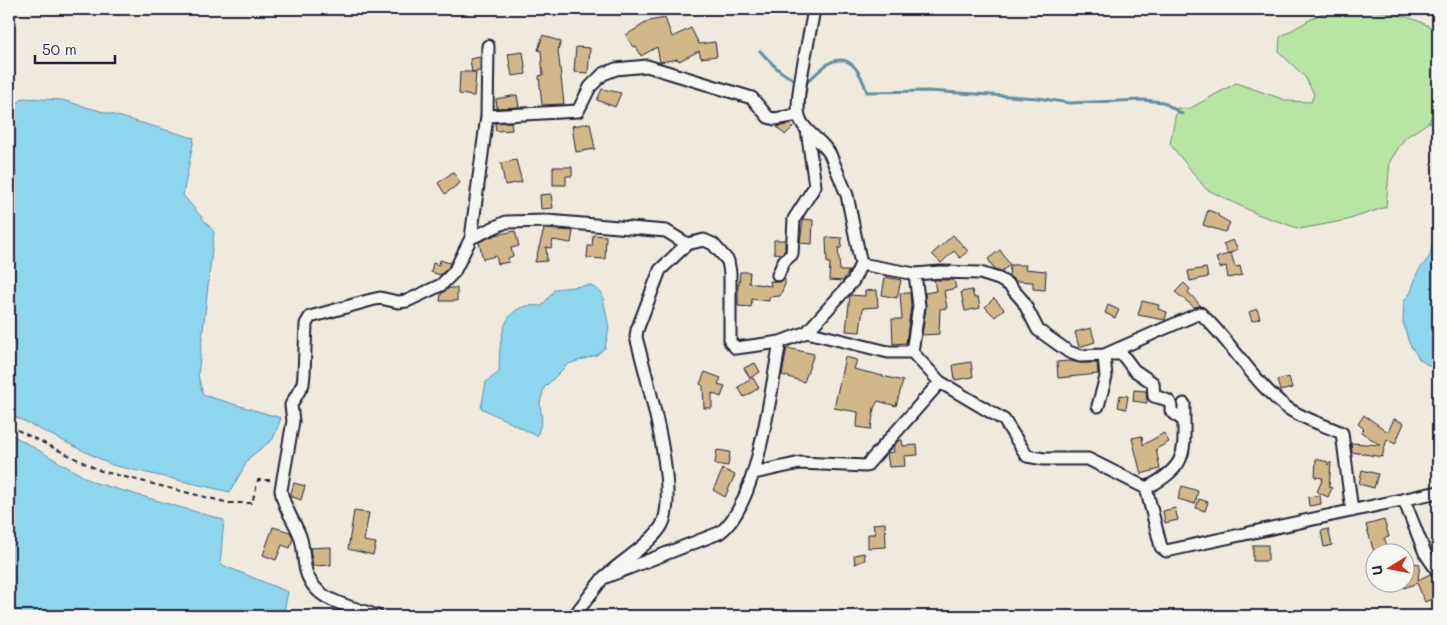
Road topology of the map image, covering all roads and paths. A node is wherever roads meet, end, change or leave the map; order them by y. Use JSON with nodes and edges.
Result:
{"nodes":[{"id":1,"x":814,"y":9,"type":"edge"},
{"id":2,"x":488,"y":46,"type":"dead end"},
{"id":3,"x":798,"y":115,"type":"junction"},
{"id":4,"x":487,"y":116,"type":"junction"},
{"id":5,"x":807,"y":130,"type":"junction"},
{"id":6,"x":471,"y":238,"type":"junction"},
{"id":7,"x":687,"y":244,"type":"junction"},
{"id":8,"x":861,"y":264,"type":"junction"},
{"id":9,"x":778,"y":274,"type":"dead end"},
{"id":10,"x":914,"y":274,"type":"junction"},
{"id":11,"x":807,"y":332,"type":"junction"},
{"id":12,"x":780,"y":342,"type":"junction"},
{"id":13,"x":912,"y":352,"type":"junction"},
{"id":14,"x":1104,"y":355,"type":"junction"},
{"id":15,"x":940,"y":382,"type":"junction"},
{"id":16,"x":1184,"y":404,"type":"dead end"},
{"id":17,"x":1098,"y":406,"type":"dead end"},
{"id":18,"x":1184,"y":421,"type":"junction"},
{"id":19,"x":9,"y":426,"type":"edge"},
{"id":20,"x":754,"y":473,"type":"junction"},
{"id":21,"x":283,"y":480,"type":"junction"},
{"id":22,"x":1146,"y":488,"type":"junction"},
{"id":23,"x":1438,"y":492,"type":"edge"},
{"id":24,"x":1404,"y":500,"type":"junction"},
{"id":25,"x":1352,"y":511,"type":"junction"},
{"id":26,"x":1438,"y":572,"type":"edge"},
{"id":27,"x":603,"y":578,"type":"junction"},
{"id":28,"x":377,"y":616,"type":"edge"},
{"id":29,"x":574,"y":616,"type":"edge"}],
"edges":[{"from":1,"to":3,"type":"street"},
{"from":2,"to":4,"type":"street"},
{"from":3,"to":4,"type":"street"},
{"from":3,"to":5,"type":"street"},
{"from":4,"to":6,"type":"street"},
{"from":5,"to":8,"type":"street"},
{"from":5,"to":9,"type":"street"},
{"from":6,"to":7,"type":"street"},
{"from":6,"to":21,"type":"street"},
{"from":7,"to":12,"type":"street"},
{"from":7,"to":27,"type":"street"},
{"from":8,"to":10,"type":"street"},
{"from":8,"to":11,"type":"street"},
{"from":10,"to":13,"type":"street"},
{"from":10,"to":14,"type":"street"},
{"from":11,"to":12,"type":"street"},
{"from":11,"to":13,"type":"street"},
{"from":12,"to":20,"type":"street"},
{"from":13,"to":15,"type":"street"},
{"from":14,"to":17,"type":"street"},
{"from":14,"to":18,"type":"street"},
{"from":14,"to":25,"type":"street"},
{"from":15,"to":20,"type":"street"},
{"from":15,"to":22,"type":"street"},
{"from":16,"to":18,"type":"street"},
{"from":18,"to":22,"type":"street"},
{"from":19,"to":21,"type":"path"},
{"from":20,"to":27,"type":"street"},
{"from":21,"to":28,"type":"street"},
{"from":22,"to":25,"type":"street"},
{"from":23,"to":24,"type":"street"},
{"from":24,"to":25,"type":"street"},
{"from":24,"to":26,"type":"street"},
{"from":27,"to":29,"type":"street"}]}
